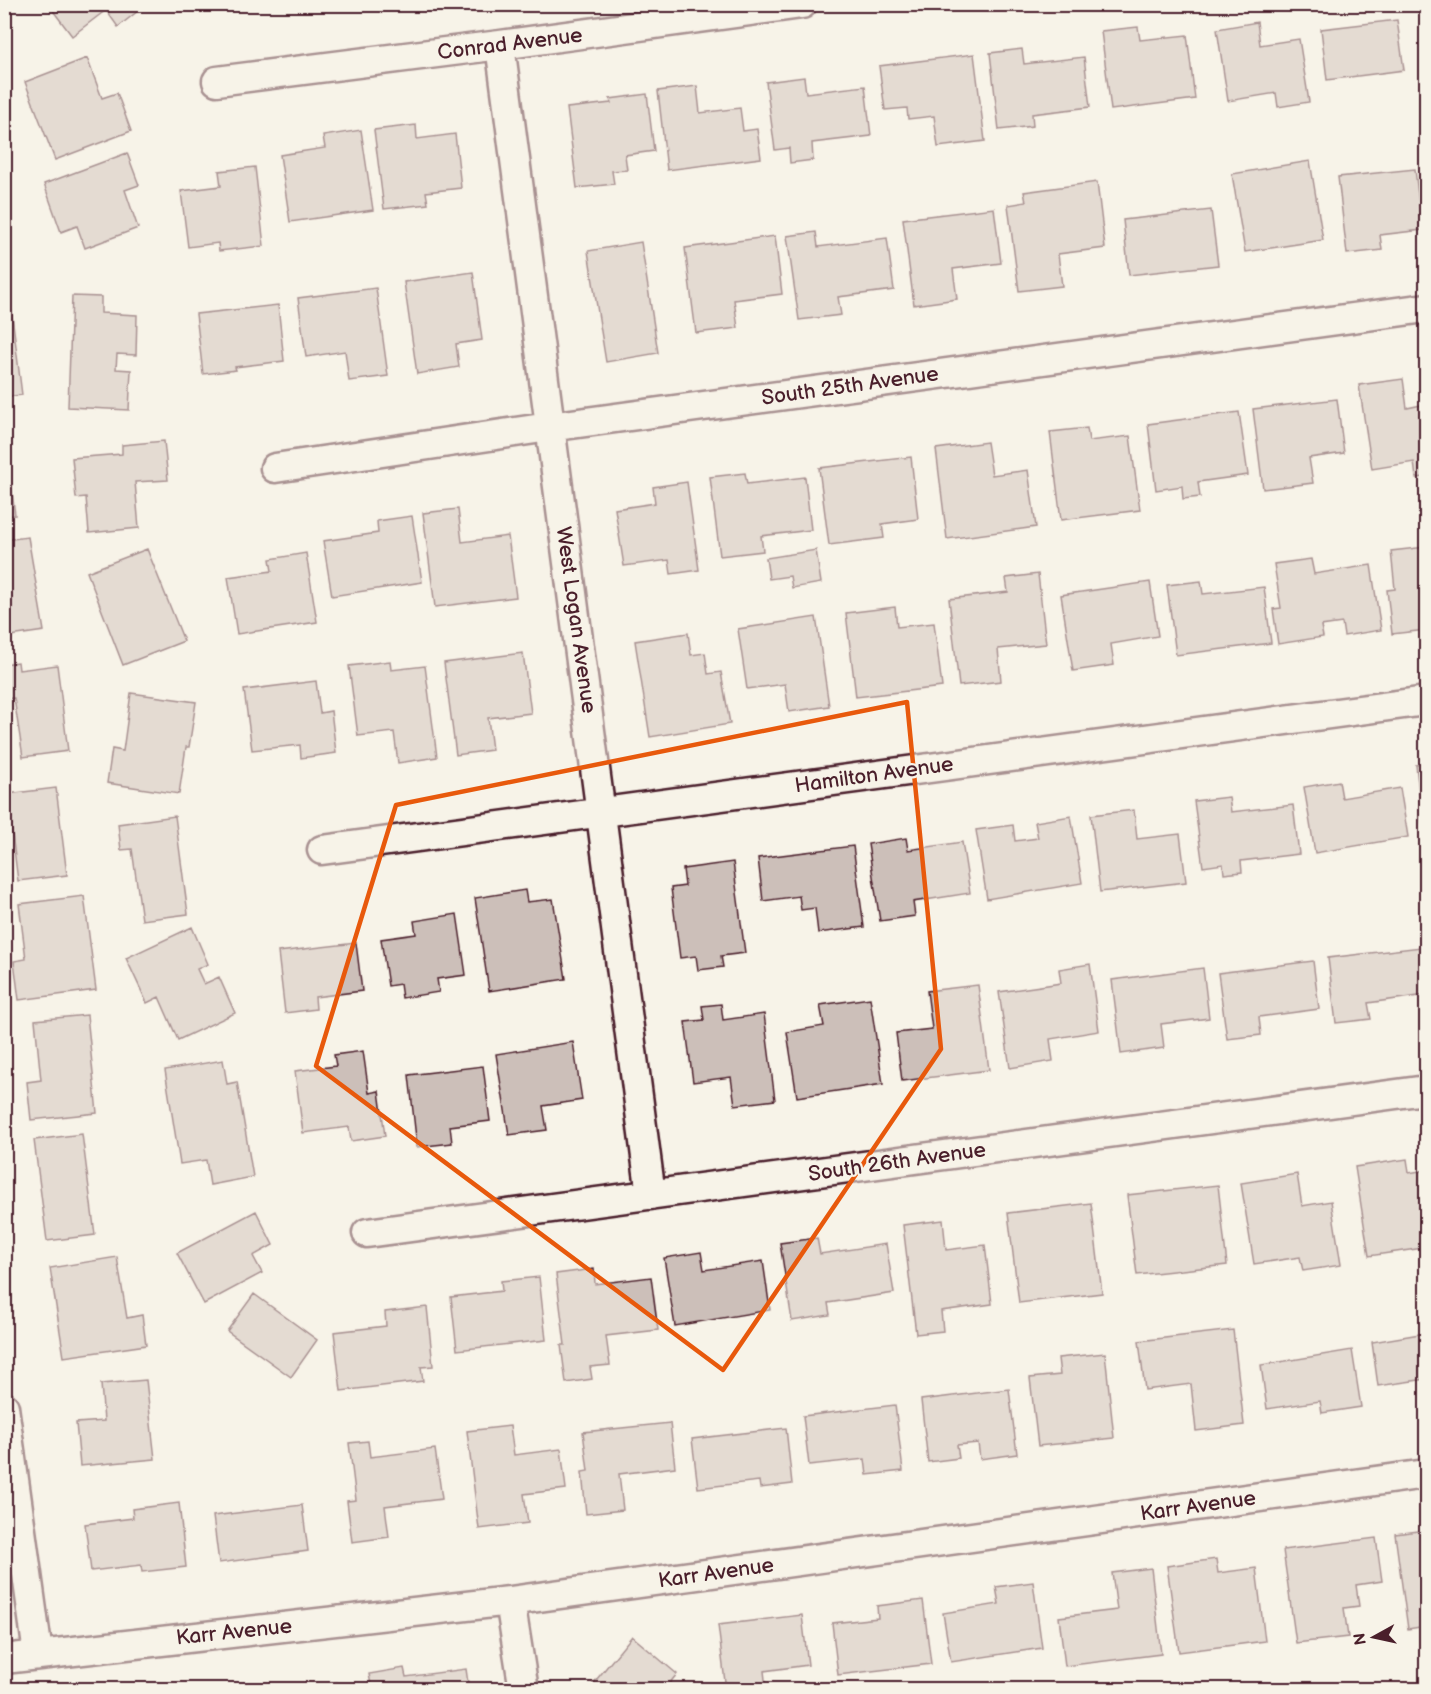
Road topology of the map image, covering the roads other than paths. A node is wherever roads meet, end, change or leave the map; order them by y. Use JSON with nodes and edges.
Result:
{"nodes":[{"id":1,"x":802,"y":4,"type":"edge"},
{"id":2,"x":500,"y":45,"type":"junction"},
{"id":3,"x":217,"y":81,"type":"dead end"},
{"id":4,"x":1426,"y":308,"type":"edge"},
{"id":5,"x":549,"y":427,"type":"junction"},
{"id":6,"x":275,"y":468,"type":"dead end"},
{"id":7,"x":1426,"y":701,"type":"edge"},
{"id":8,"x":602,"y":812,"type":"junction"},
{"id":9,"x":322,"y":850,"type":"dead end"},
{"id":10,"x":1426,"y":1090,"type":"edge"},
{"id":11,"x":651,"y":1195,"type":"junction"},
{"id":12,"x":367,"y":1233,"type":"dead end"},
{"id":13,"x":4,"y":1407,"type":"edge"},
{"id":14,"x":1426,"y":1474,"type":"edge"},
{"id":15,"x":510,"y":1601,"type":"junction"},
{"id":16,"x":38,"y":1654,"type":"junction"},
{"id":17,"x":4,"y":1659,"type":"edge"},
{"id":18,"x":524,"y":1689,"type":"edge"}],
"edges":[{"from":1,"to":2,"type":"street","name":"Conrad Avenue"},
{"from":2,"to":3,"type":"street","name":"Conrad Avenue"},
{"from":2,"to":5,"type":"street","name":"West Logan Avenue"},
{"from":4,"to":5,"type":"street","name":"South 25th Avenue"},
{"from":5,"to":6,"type":"street","name":"South 25th Avenue"},
{"from":5,"to":8,"type":"street","name":"West Logan Avenue"},
{"from":7,"to":8,"type":"street","name":"Hamilton Avenue"},
{"from":8,"to":9,"type":"street","name":"Hamilton Avenue"},
{"from":8,"to":11,"type":"street","name":"West Logan Avenue"},
{"from":10,"to":11,"type":"street","name":"South 26th Avenue"},
{"from":11,"to":12,"type":"street","name":"South 26th Avenue"},
{"from":13,"to":16,"type":"street"},
{"from":14,"to":15,"type":"street","name":"Karr Avenue"},
{"from":15,"to":16,"type":"street","name":"Karr Avenue"},
{"from":15,"to":18,"type":"street"},
{"from":16,"to":17,"type":"street","name":"Karr Avenue"}]}
